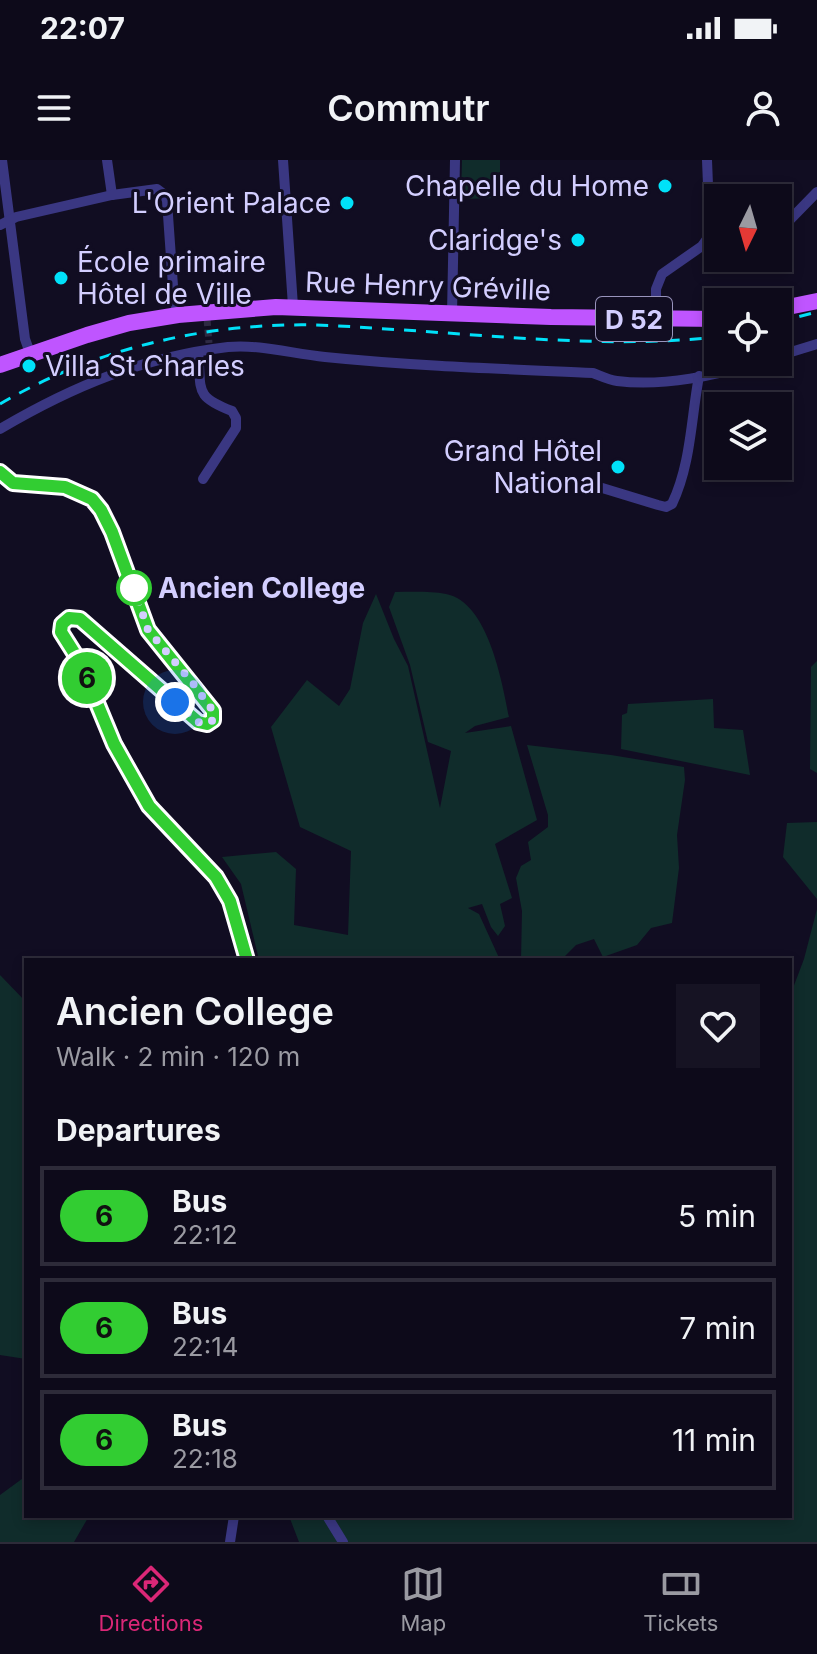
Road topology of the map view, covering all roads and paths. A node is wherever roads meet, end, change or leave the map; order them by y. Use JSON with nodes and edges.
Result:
{"nodes":[{"id":1,"x":2,"y":160,"type":"edge"},
{"id":2,"x":107,"y":160,"type":"edge"},
{"id":3,"x":283,"y":160,"type":"edge"},
{"id":4,"x":455,"y":160,"type":"edge"},
{"id":5,"x":707,"y":160,"type":"edge"},
{"id":6,"x":817,"y":192,"type":"edge"},
{"id":7,"x":112,"y":195,"type":"junction"},
{"id":8,"x":792,"y":218,"type":"edge"},
{"id":9,"x":5,"y":223,"type":"edge"},
{"id":10,"x":817,"y":301,"type":"edge"},
{"id":11,"x":293,"y":306,"type":"junction"},
{"id":12,"x":792,"y":306,"type":"edge"},
{"id":13,"x":452,"y":314,"type":"junction"},
{"id":14,"x":178,"y":315,"type":"junction"},
{"id":15,"x":704,"y":319,"type":"edge"},
{"id":16,"x":656,"y":320,"type":"junction"},
{"id":17,"x":817,"y":344,"type":"edge"},
{"id":18,"x":198,"y":352,"type":"junction"},
{"id":19,"x":792,"y":352,"type":"edge"},
{"id":20,"x":30,"y":353,"type":"junction"},
{"id":21,"x":0,"y":365,"type":"edge"},
{"id":22,"x":704,"y":375,"type":"edge"},
{"id":23,"x":699,"y":376,"type":"junction"},
{"id":24,"x":0,"y":429,"type":"edge"},
{"id":25,"x":0,"y":472,"type":"edge"},
{"id":26,"x":203,"y":479,"type":"dead end"},
{"id":27,"x":599,"y":487,"type":"dead end"},
{"id":28,"x":245,"y":958,"type":"edge"},
{"id":29,"x":234,"y":1518,"type":"edge"},
{"id":30,"x":328,"y":1518,"type":"edge"},
{"id":31,"x":230,"y":1542,"type":"edge"},
{"id":32,"x":343,"y":1542,"type":"edge"}],
"edges":[{"from":1,"to":9,"type":"street"},
{"from":2,"to":7,"type":"street"},
{"from":3,"to":11,"type":"street"},
{"from":4,"to":13,"type":"street"},
{"from":5,"to":16,"type":"street"},
{"from":6,"to":8,"type":"street"},
{"from":7,"to":9,"type":"street"},
{"from":7,"to":14,"type":"street"},
{"from":9,"to":20,"type":"street"},
{"from":10,"to":12,"type":"main road"},
{"from":11,"to":13,"type":"main road","name":"Rue Henry Gréville","number":"D 52"},
{"from":11,"to":14,"type":"main road","name":"Rue Henry Gréville","number":"D 52"},
{"from":13,"to":16,"type":"main road","name":"Rue Henry Gréville","number":"D 52"},
{"from":14,"to":20,"type":"main road","name":"Rue Henry Gréville","number":"D 52"},
{"from":15,"to":16,"type":"main road","name":"Rue Henry Gréville","number":"D 52"},
{"from":17,"to":19,"type":"street"},
{"from":18,"to":23,"type":"street"},
{"from":18,"to":24,"type":"street"},
{"from":18,"to":26,"type":"street"},
{"from":20,"to":21,"type":"main road","name":"Rue Henry Gréville","number":"D 52"},
{"from":22,"to":23,"type":"street"},
{"from":23,"to":27,"type":"street"},
{"from":25,"to":28,"type":"street"},
{"from":29,"to":31,"type":"street"},
{"from":30,"to":32,"type":"street"}]}
